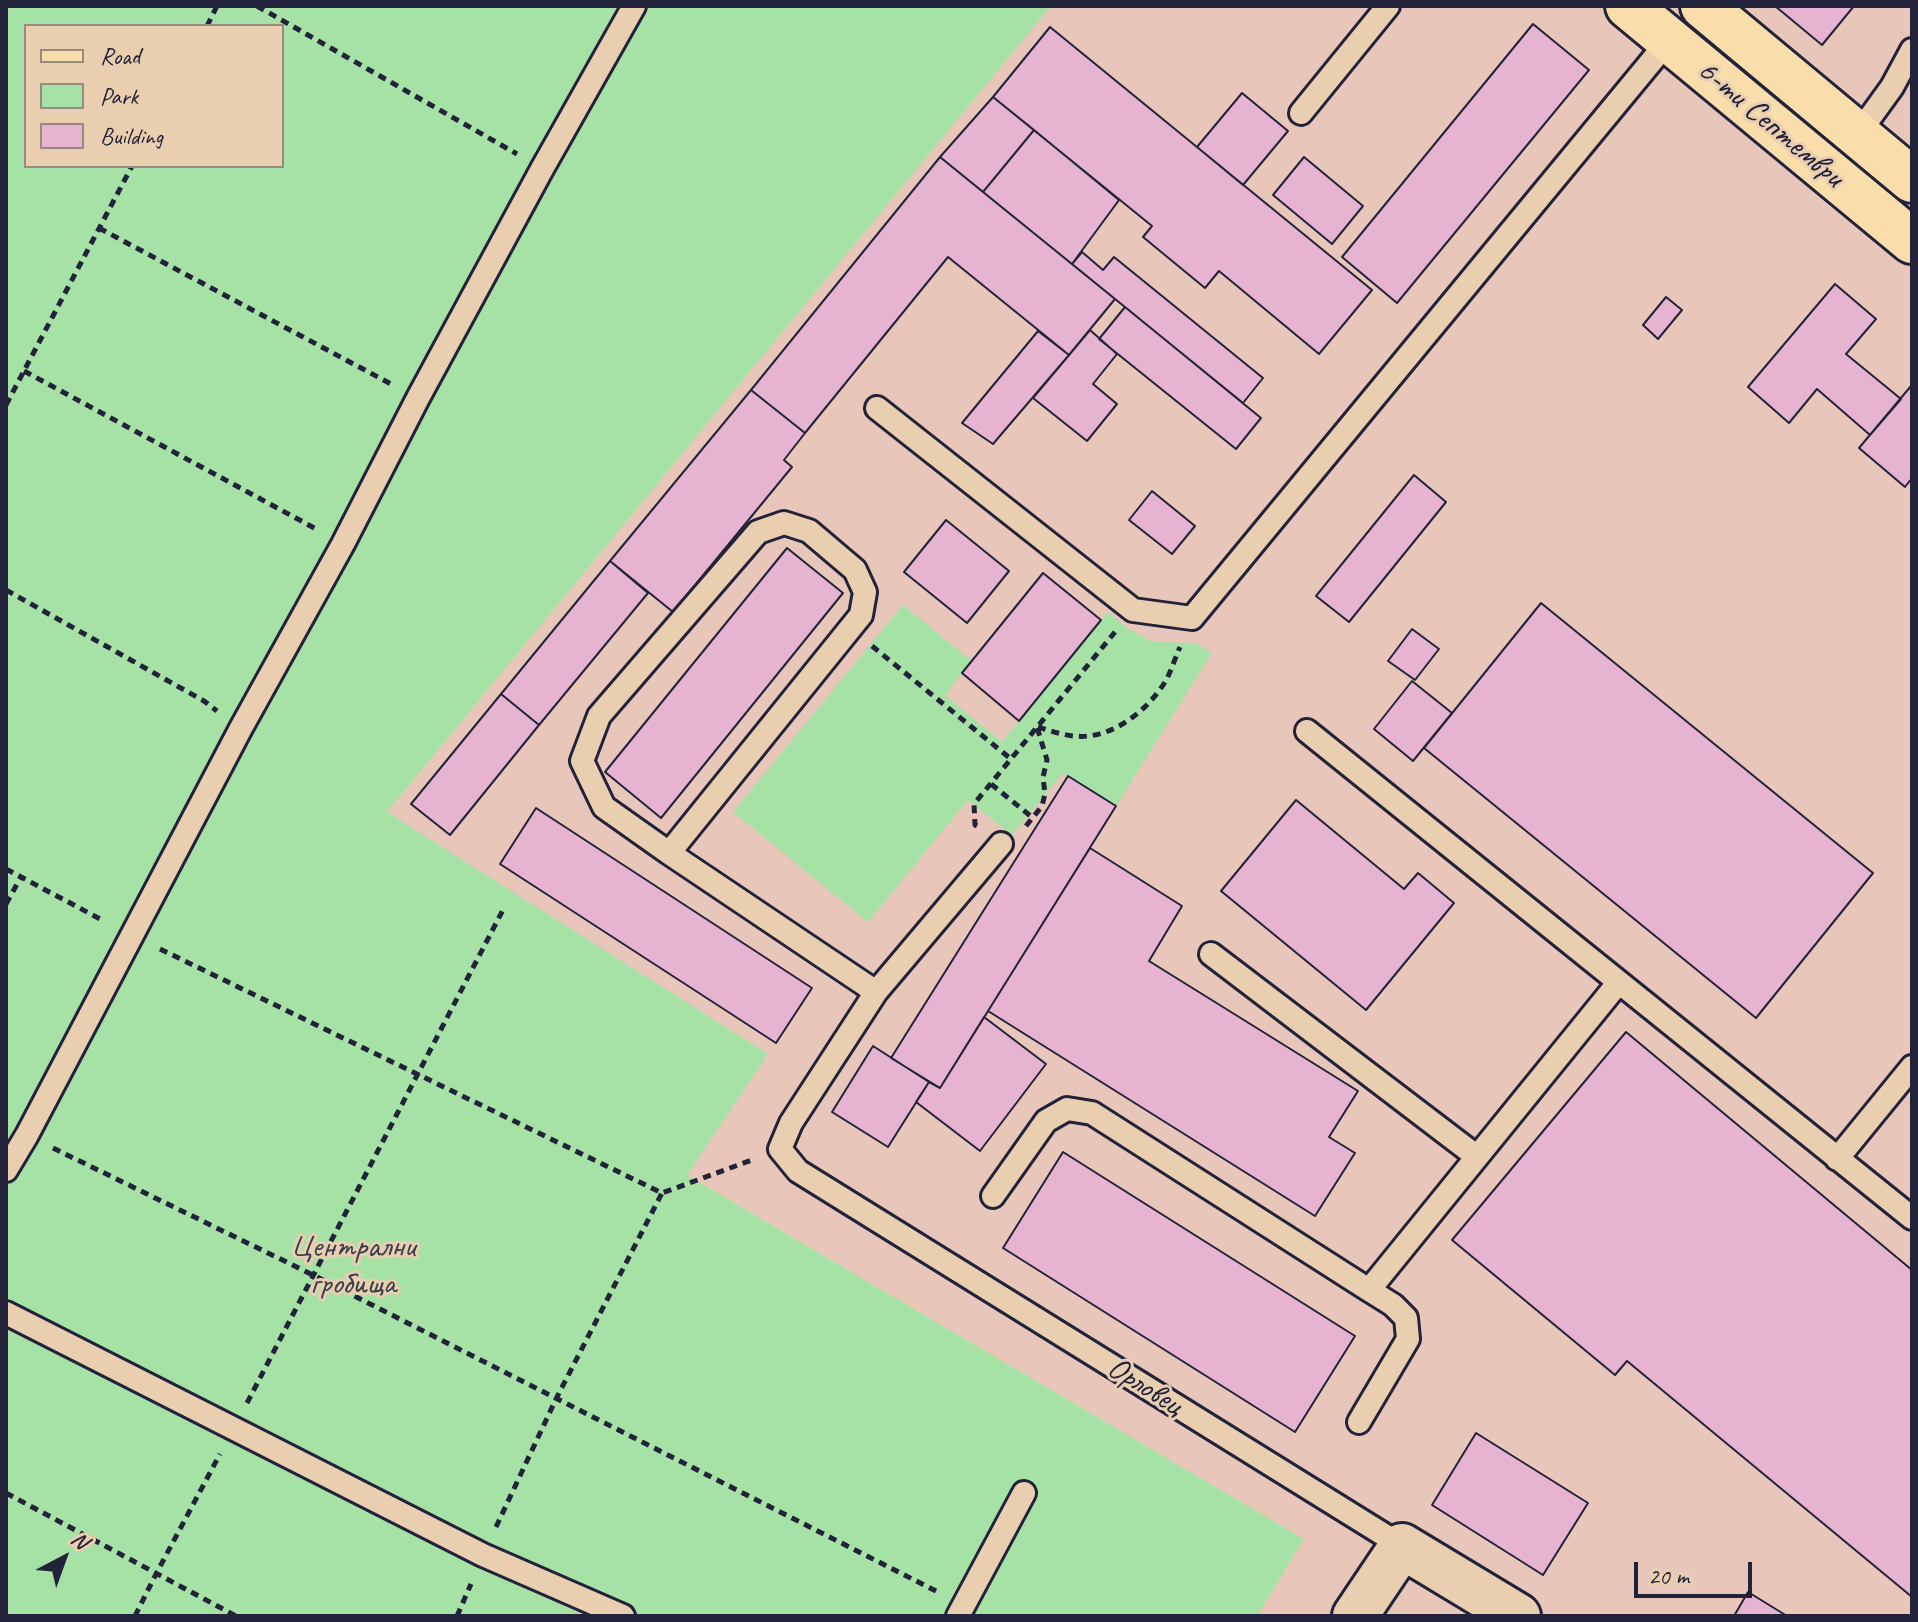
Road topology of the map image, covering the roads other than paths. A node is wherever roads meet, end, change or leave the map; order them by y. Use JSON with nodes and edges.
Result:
{"nodes":[{"id":1,"x":634,"y":6,"type":"edge"},
{"id":2,"x":1388,"y":6,"type":"edge"},
{"id":3,"x":1628,"y":6,"type":"edge"},
{"id":4,"x":1703,"y":6,"type":"edge"},
{"id":5,"x":1669,"y":40,"type":"junction"},
{"id":6,"x":1912,"y":50,"type":"edge"},
{"id":7,"x":1301,"y":113,"type":"dead end"},
{"id":8,"x":1858,"y":134,"type":"junction"},
{"id":9,"x":1912,"y":180,"type":"edge"},
{"id":10,"x":1912,"y":241,"type":"edge"},
{"id":11,"x":877,"y":408,"type":"dead end"},
{"id":12,"x":1307,"y":731,"type":"dead end"},
{"id":13,"x":1001,"y":844,"type":"road end"},
{"id":14,"x":669,"y":853,"type":"junction"},
{"id":15,"x":1211,"y":954,"type":"dead end"},
{"id":16,"x":1619,"y":982,"type":"junction"},
{"id":17,"x":876,"y":992,"type":"junction"},
{"id":18,"x":1912,"y":1067,"type":"edge"},
{"id":19,"x":1476,"y":1156,"type":"junction"},
{"id":20,"x":1837,"y":1159,"type":"junction"},
{"id":21,"x":6,"y":1170,"type":"edge"},
{"id":22,"x":993,"y":1196,"type":"dead end"},
{"id":23,"x":1912,"y":1218,"type":"edge"},
{"id":24,"x":1369,"y":1290,"type":"junction"},
{"id":25,"x":6,"y":1313,"type":"edge"},
{"id":26,"x":1359,"y":1422,"type":"dead end"},
{"id":27,"x":1024,"y":1493,"type":"dead end"},
{"id":28,"x":1402,"y":1546,"type":"junction"},
{"id":29,"x":961,"y":1610,"type":"edge"},
{"id":30,"x":623,"y":1616,"type":"edge"},
{"id":31,"x":1355,"y":1616,"type":"edge"},
{"id":32,"x":1518,"y":1616,"type":"edge"}],
"edges":[{"from":1,"to":21,"type":"lane"},
{"from":2,"to":7,"type":"lane"},
{"from":3,"to":5,"type":"main road","name":"6-ти Септември"},
{"from":4,"to":8,"type":"main road","name":"6-ти Септември"},
{"from":5,"to":10,"type":"main road","name":"6-ти Септември"},
{"from":5,"to":11,"type":"lane"},
{"from":6,"to":8,"type":"lane"},
{"from":8,"to":9,"type":"main road","name":"6-ти Септември"},
{"from":12,"to":16,"type":"lane"},
{"from":13,"to":17,"type":"lane"},
{"from":14,"to":14,"type":"lane"},
{"from":14,"to":17,"type":"lane"},
{"from":15,"to":19,"type":"lane"},
{"from":16,"to":19,"type":"lane"},
{"from":16,"to":20,"type":"lane"},
{"from":17,"to":28,"type":"lane","name":"Орловец"},
{"from":18,"to":20,"type":"lane"},
{"from":19,"to":24,"type":"lane"},
{"from":20,"to":23,"type":"lane"},
{"from":22,"to":24,"type":"lane"},
{"from":24,"to":26,"type":"lane"},
{"from":25,"to":30,"type":"lane"},
{"from":27,"to":29,"type":"lane"},
{"from":28,"to":31,"type":"street"},
{"from":28,"to":32,"type":"street","name":"Орловец"}]}
